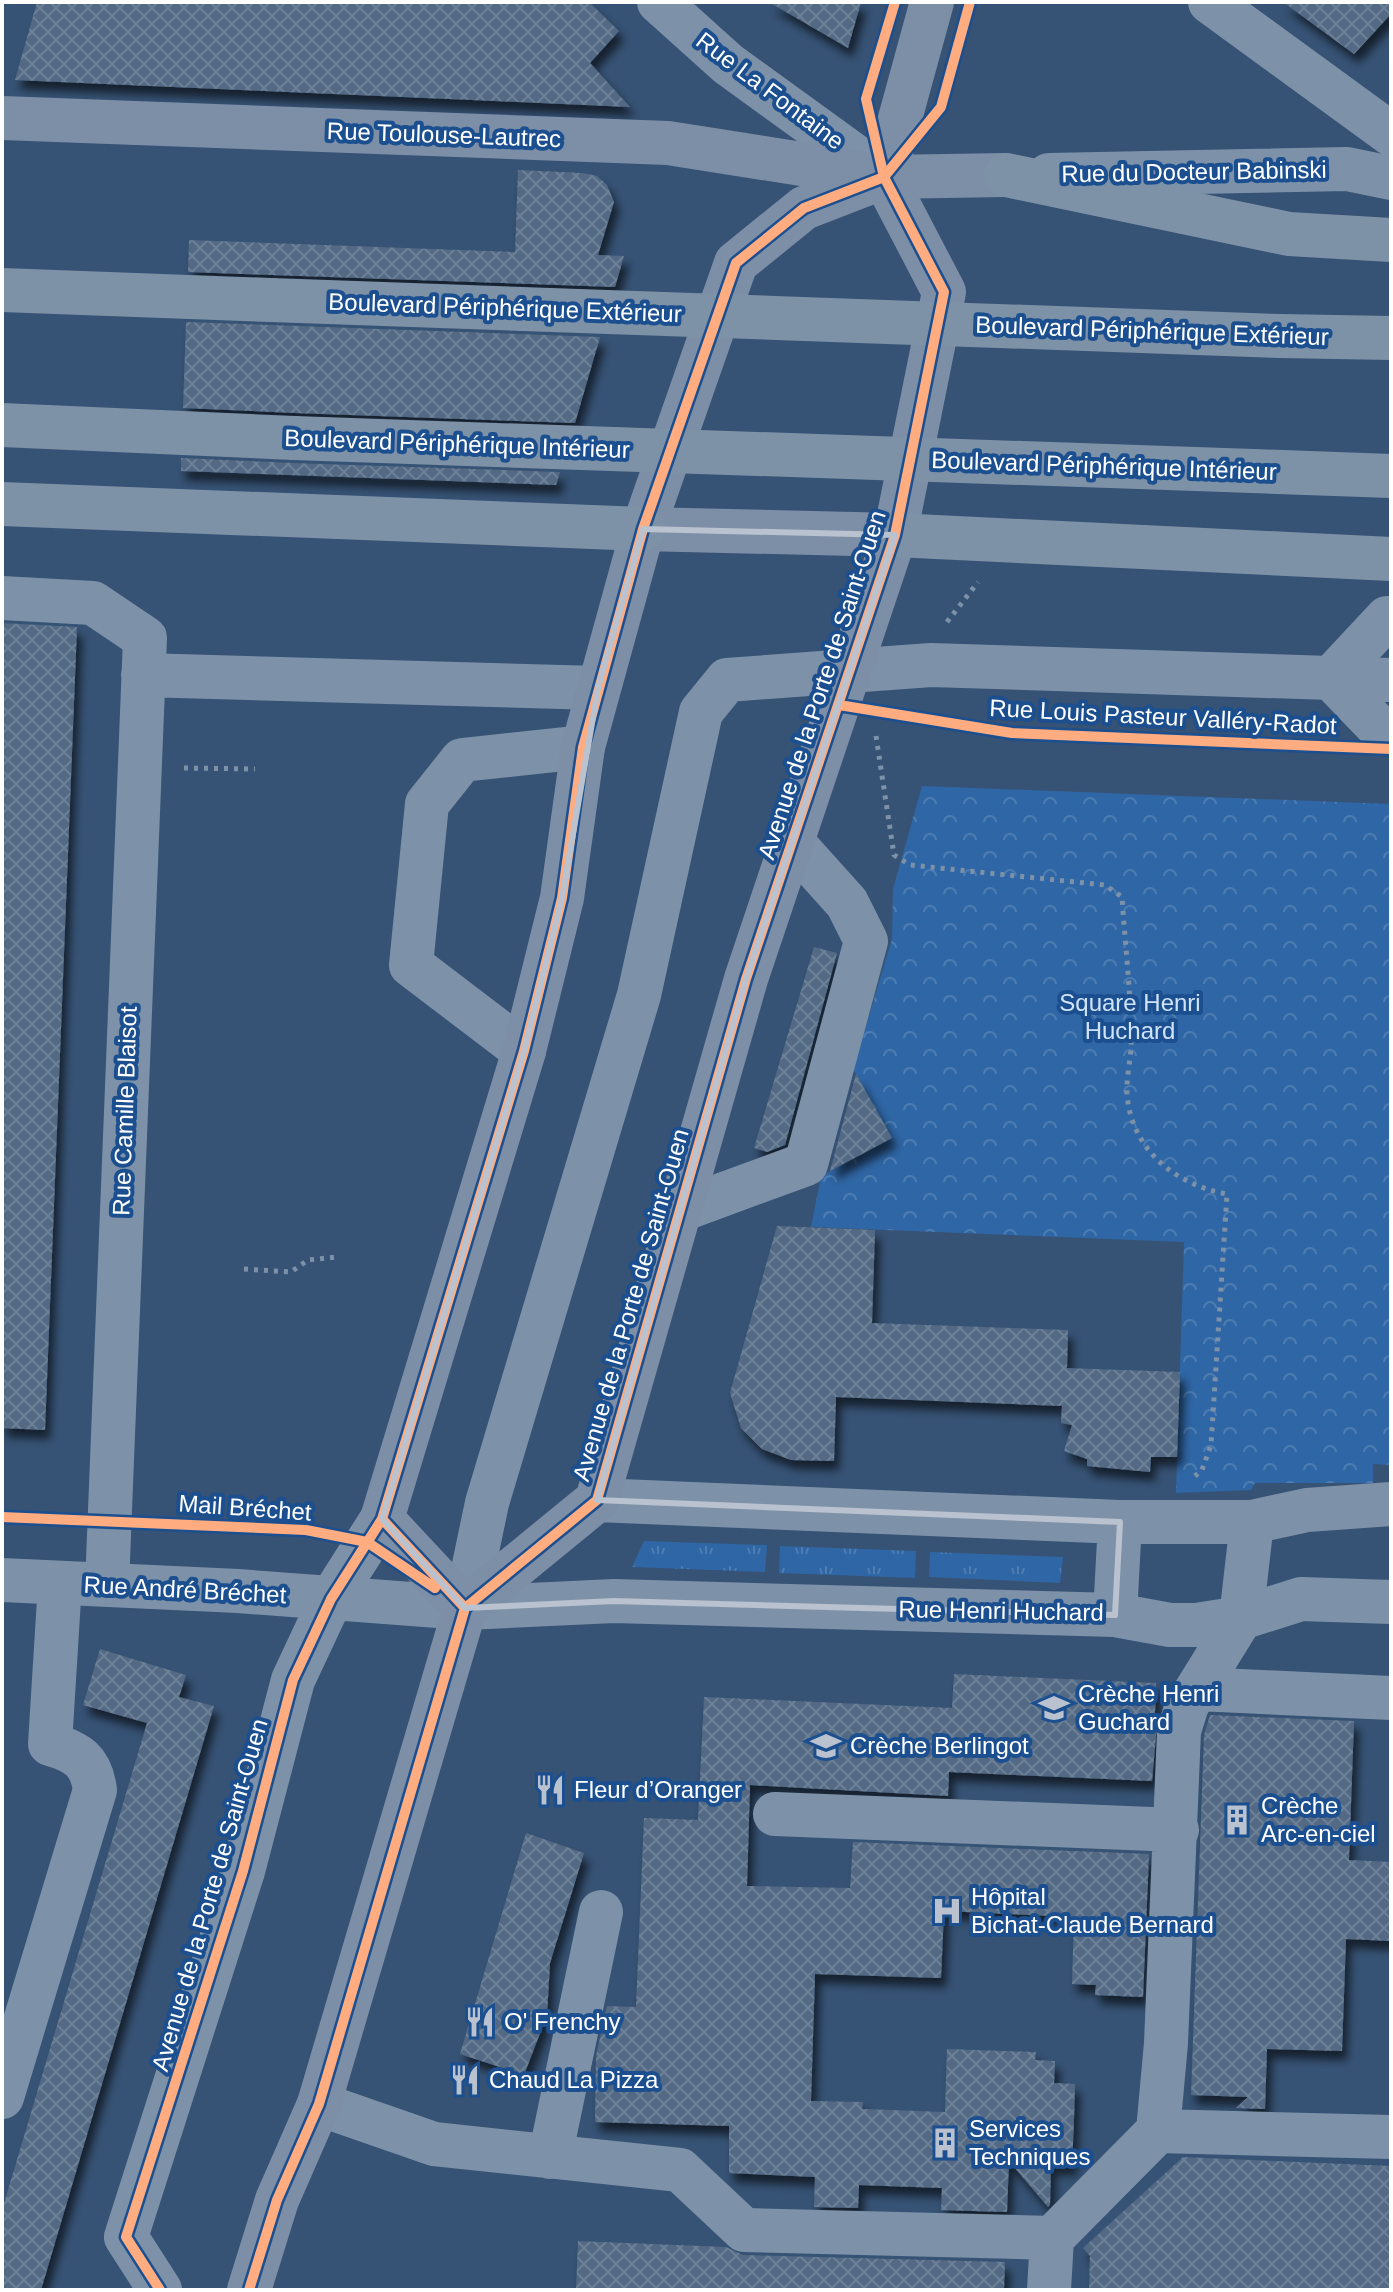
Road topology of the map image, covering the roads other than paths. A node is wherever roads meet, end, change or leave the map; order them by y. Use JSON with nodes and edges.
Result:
{"nodes":[{"id":1,"x":659,"y":2,"type":"edge"},
{"id":2,"x":932,"y":2,"type":"edge"},
{"id":3,"x":1210,"y":2,"type":"edge"},
{"id":4,"x":2,"y":118,"type":"edge"},
{"id":5,"x":1391,"y":134,"type":"edge"},
{"id":6,"x":1388,"y":170,"type":"edge"},
{"id":7,"x":1006,"y":175,"type":"junction"},
{"id":8,"x":884,"y":177,"type":"junction"},
{"id":9,"x":1391,"y":240,"type":"edge"},
{"id":10,"x":2,"y":290,"type":"edge"},
{"id":11,"x":1391,"y":338,"type":"edge"},
{"id":12,"x":2,"y":425,"type":"edge"},
{"id":13,"x":1391,"y":476,"type":"edge"},
{"id":14,"x":2,"y":504,"type":"edge"},
{"id":15,"x":643,"y":529,"type":"junction"},
{"id":16,"x":895,"y":535,"type":"junction"},
{"id":17,"x":1391,"y":559,"type":"edge"},
{"id":18,"x":2,"y":598,"type":"edge"},
{"id":19,"x":1391,"y":618,"type":"edge"},
{"id":20,"x":144,"y":657,"type":"junction"},
{"id":21,"x":1331,"y":678,"type":"junction"},
{"id":22,"x":1391,"y":680,"type":"edge"},
{"id":23,"x":598,"y":688,"type":"junction"},
{"id":24,"x":854,"y":695,"type":"junction"},
{"id":25,"x":1391,"y":734,"type":"edge"},
{"id":26,"x":583,"y":747,"type":"junction"},
{"id":27,"x":793,"y":843,"type":"junction"},
{"id":28,"x":524,"y":1051,"type":"junction"},
{"id":29,"x":678,"y":1211,"type":"junction"},
{"id":30,"x":597,"y":1500,"type":"junction"},
{"id":31,"x":1391,"y":1504,"type":"edge"},
{"id":32,"x":382,"y":1519,"type":"junction"},
{"id":33,"x":1120,"y":1522,"type":"junction"},
{"id":34,"x":1252,"y":1522,"type":"junction"},
{"id":35,"x":2,"y":1580,"type":"edge"},
{"id":36,"x":60,"y":1583,"type":"junction"},
{"id":37,"x":107,"y":1585,"type":"junction"},
{"id":38,"x":331,"y":1599,"type":"junction"},
{"id":39,"x":1391,"y":1602,"type":"edge"},
{"id":40,"x":465,"y":1608,"type":"junction"},
{"id":41,"x":1115,"y":1615,"type":"junction"},
{"id":42,"x":1241,"y":1618,"type":"junction"},
{"id":43,"x":1198,"y":1689,"type":"junction"},
{"id":44,"x":1391,"y":1698,"type":"edge"},
{"id":45,"x":775,"y":1814,"type":"dead end"},
{"id":46,"x":1177,"y":1830,"type":"junction"},
{"id":47,"x":601,"y":1912,"type":"dead end"},
{"id":48,"x":2,"y":2097,"type":"edge"},
{"id":49,"x":319,"y":2104,"type":"junction"},
{"id":50,"x":1158,"y":2131,"type":"junction"},
{"id":51,"x":1391,"y":2137,"type":"edge"},
{"id":52,"x":550,"y":2157,"type":"junction"},
{"id":53,"x":1052,"y":2238,"type":"junction"},
{"id":54,"x":160,"y":2290,"type":"edge"},
{"id":55,"x":249,"y":2290,"type":"edge"},
{"id":56,"x":1049,"y":2290,"type":"edge"}],
"edges":[{"from":1,"to":8,"type":"street","name":"Rue La Fontaine"},
{"from":2,"to":8,"type":"main road"},
{"from":3,"to":5,"type":"street"},
{"from":4,"to":8,"type":"main road","name":"Rue Toulouse-Lautrec"},
{"from":6,"to":7,"type":"street","name":"Rue du Docteur Babinski"},
{"from":7,"to":8,"type":"main road"},
{"from":7,"to":9,"type":"highway"},
{"from":8,"to":15,"type":"main road","name":"Avenue de la Porte de Saint-Ouen"},
{"from":8,"to":16,"type":"main road","name":"Avenue de la Porte de Saint-Ouen"},
{"from":10,"to":11,"type":"highway","name":"Boulevard Périphérique Extérieur","bridge":true},
{"from":12,"to":13,"type":"highway","name":"Boulevard Périphérique Intérieur","bridge":true},
{"from":14,"to":15,"type":"highway"},
{"from":15,"to":16,"type":"main road"},
{"from":15,"to":23,"type":"main road","name":"Avenue de la Porte de Saint-Ouen"},
{"from":16,"to":17,"type":"highway"},
{"from":16,"to":24,"type":"main road","name":"Avenue de la Porte de Saint-Ouen"},
{"from":18,"to":20,"type":"street"},
{"from":19,"to":21,"type":"street"},
{"from":20,"to":23,"type":"street"},
{"from":20,"to":37,"type":"street","name":"Rue Camille Blaisot"},
{"from":21,"to":22,"type":"street","name":"Rue Louis Pasteur Valléry-Radot"},
{"from":21,"to":24,"type":"street","name":"Rue Louis Pasteur Valléry-Radot"},
{"from":21,"to":25,"type":"street"},
{"from":23,"to":26,"type":"main road","name":"Avenue de la Porte de Saint-Ouen"},
{"from":24,"to":27,"type":"main road","name":"Avenue de la Porte de Saint-Ouen"},
{"from":24,"to":40,"type":"street","name":"Rue Louis Pasteur Valléry-Radot"},
{"from":26,"to":28,"type":"main road","name":"Avenue de la Porte de Saint-Ouen"},
{"from":26,"to":28,"type":"street"},
{"from":27,"to":29,"type":"main road","name":"Avenue de la Porte de Saint-Ouen"},
{"from":27,"to":29,"type":"street"},
{"from":28,"to":32,"type":"main road","name":"Avenue de la Porte de Saint-Ouen"},
{"from":29,"to":30,"type":"main road","name":"Avenue de la Porte de Saint-Ouen"},
{"from":30,"to":33,"type":"street"},
{"from":30,"to":40,"type":"main road","name":"Avenue de la Porte de Saint-Ouen"},
{"from":31,"to":34,"type":"street"},
{"from":32,"to":38,"type":"street","name":"Avenue de la Porte de Saint-Ouen"},
{"from":32,"to":40,"type":"main road"},
{"from":33,"to":34,"type":"street"},
{"from":33,"to":41,"type":"street","name":"Rue Henri Huchard"},
{"from":34,"to":42,"type":"street"},
{"from":35,"to":36,"type":"street","name":"Rue André Bréchet"},
{"from":36,"to":37,"type":"street","name":"Rue André Bréchet"},
{"from":36,"to":48,"type":"street"},
{"from":37,"to":38,"type":"street","name":"Rue André Bréchet"},
{"from":38,"to":40,"type":"street","name":"Rue André Bréchet"},
{"from":38,"to":54,"type":"street","name":"Avenue de la Porte de Saint-Ouen"},
{"from":39,"to":42,"type":"street"},
{"from":40,"to":41,"type":"street","name":"Rue Henri Huchard"},
{"from":40,"to":49,"type":"main road"},
{"from":41,"to":42,"type":"street"},
{"from":42,"to":43,"type":"street"},
{"from":43,"to":44,"type":"street"},
{"from":43,"to":46,"type":"street"},
{"from":45,"to":46,"type":"street"},
{"from":46,"to":50,"type":"street"},
{"from":47,"to":52,"type":"street"},
{"from":49,"to":52,"type":"street"},
{"from":49,"to":55,"type":"main road"},
{"from":50,"to":51,"type":"street"},
{"from":50,"to":53,"type":"street"},
{"from":52,"to":53,"type":"street"},
{"from":53,"to":56,"type":"street"}]}
